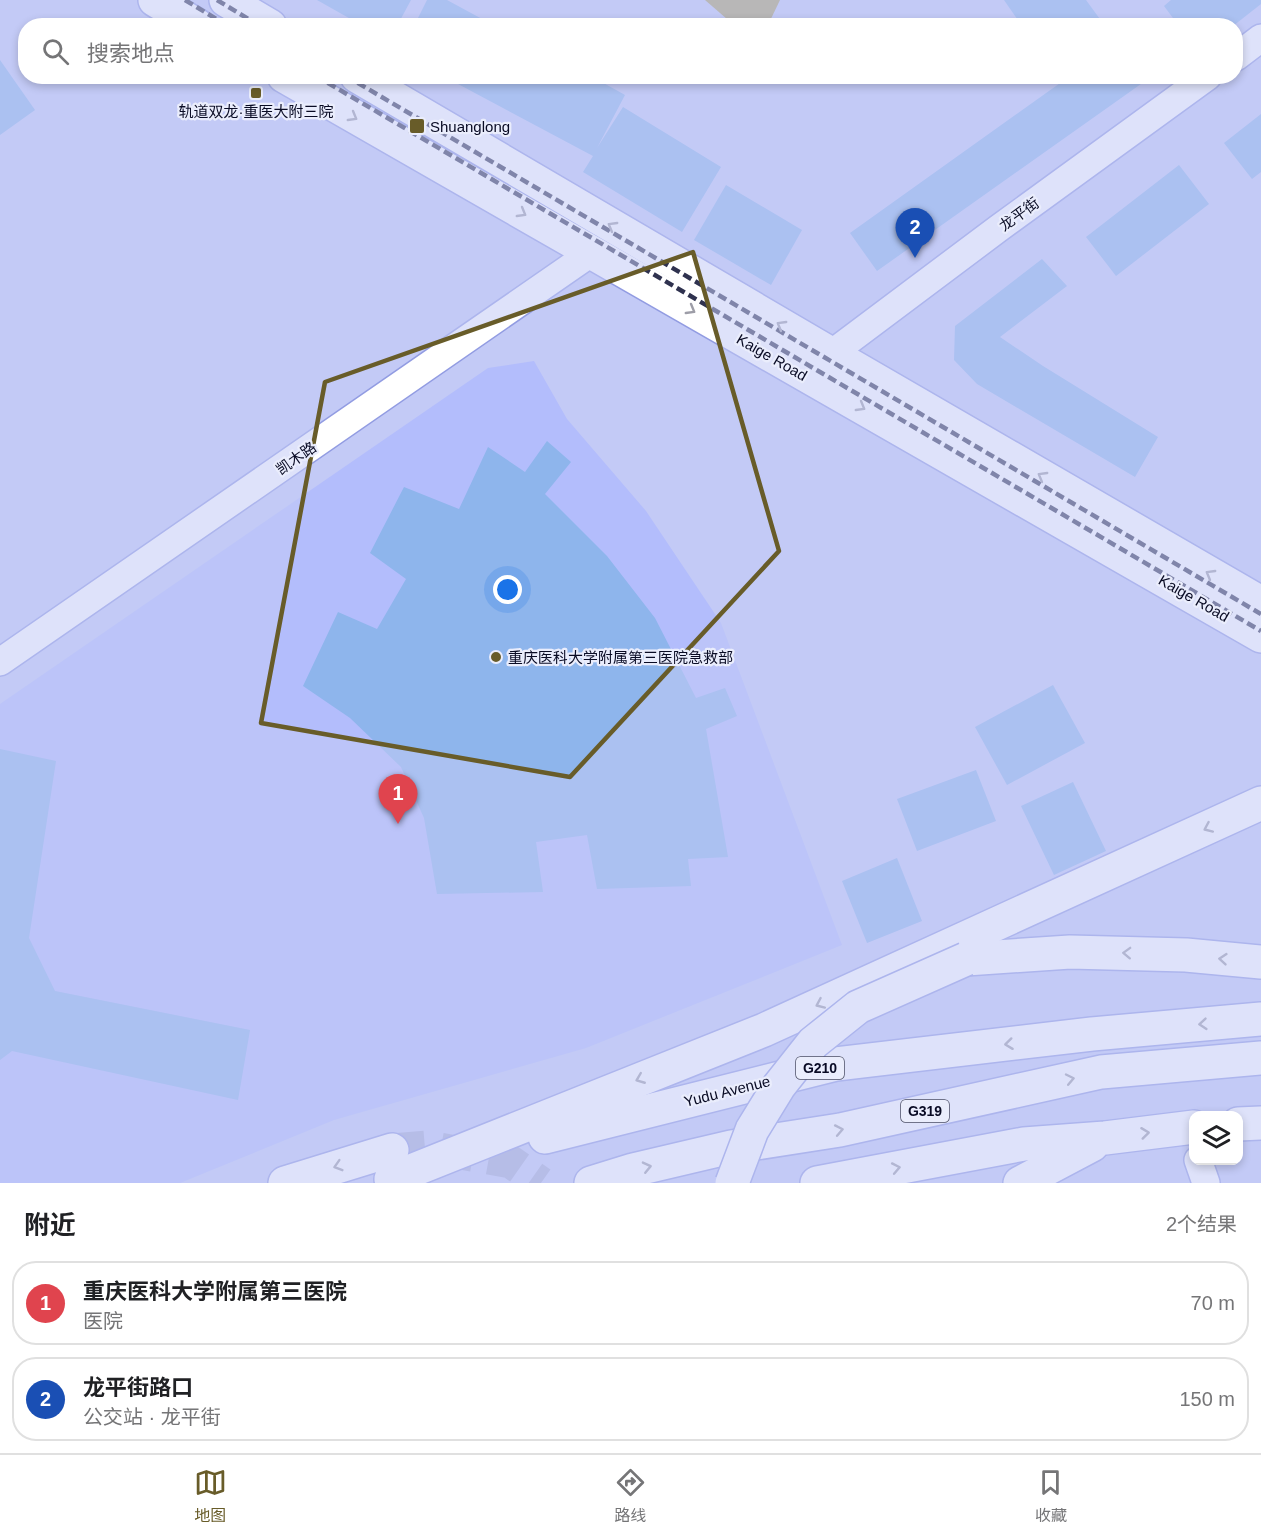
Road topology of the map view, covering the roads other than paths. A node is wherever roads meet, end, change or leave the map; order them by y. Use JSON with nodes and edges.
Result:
{"nodes":[{"id":1,"x":155,"y":0,"type":"edge"},
{"id":2,"x":226,"y":0,"type":"edge"},
{"id":3,"x":185,"y":18,"type":"edge"},
{"id":4,"x":256,"y":18,"type":"edge"},
{"id":5,"x":1261,"y":38,"type":"edge"},
{"id":6,"x":1243,"y":52,"type":"edge"},
{"id":7,"x":298,"y":84,"type":"edge"},
{"id":8,"x":371,"y":84,"type":"edge"},
{"id":9,"x":1197,"y":84,"type":"edge"},
{"id":10,"x":591,"y":253,"type":"junction"},
{"id":11,"x":831,"y":354,"type":"junction"},
{"id":12,"x":1261,"y":603,"type":"edge"},
{"id":13,"x":1261,"y":636,"type":"edge"},
{"id":14,"x":0,"y":662,"type":"edge"},
{"id":15,"x":1261,"y":804,"type":"edge"},
{"id":16,"x":1261,"y":829,"type":"edge"},
{"id":17,"x":966,"y":959,"type":"junction"},
{"id":18,"x":1261,"y":962,"type":"edge"},
{"id":19,"x":1261,"y":1019,"type":"edge"},
{"id":20,"x":1261,"y":1058,"type":"edge"},
{"id":21,"x":1261,"y":1123,"type":"edge"},
{"id":22,"x":1243,"y":1124,"type":"edge"},
{"id":23,"x":1189,"y":1134,"type":"edge"},
{"id":24,"x":1105,"y":1138,"type":"junction"},
{"id":25,"x":1024,"y":1144,"type":"junction"},
{"id":26,"x":1199,"y":1165,"type":"edge"},
{"id":27,"x":387,"y":1170,"type":"edge"},
{"id":28,"x":285,"y":1183,"type":"edge"},
{"id":29,"x":591,"y":1183,"type":"edge"},
{"id":30,"x":732,"y":1183,"type":"edge"},
{"id":31,"x":817,"y":1183,"type":"edge"},
{"id":32,"x":943,"y":1183,"type":"edge"},
{"id":33,"x":1020,"y":1183,"type":"edge"},
{"id":34,"x":1206,"y":1183,"type":"edge"}],
"edges":[{"from":1,"to":3,"type":"main road"},
{"from":2,"to":4,"type":"main road"},
{"from":5,"to":6,"type":"street"},
{"from":7,"to":10,"type":"main road","name":"Kaige Road","one_way":true},
{"from":11,"to":8,"type":"main road","name":"Kaige Road","one_way":true},
{"from":9,"to":11,"type":"street","name":"龙平街"},
{"from":10,"to":13,"type":"main road","name":"Kaige Road","one_way":true},
{"from":10,"to":14,"type":"street","name":"凯木路"},
{"from":12,"to":11,"type":"main road","name":"Kaige Road","one_way":true},
{"from":15,"to":27,"type":"main road","one_way":true},
{"from":16,"to":17,"type":"main road"},
{"from":18,"to":17,"type":"main road","one_way":true},
{"from":17,"to":30,"type":"main road","bridge":true},
{"from":19,"to":27,"type":"main road","name":"Yudu Avenue","number":"G210","one_way":true},
{"from":29,"to":20,"type":"main road","number":"G319","one_way":true},
{"from":21,"to":22,"type":"main road"},
{"from":24,"to":23,"type":"main road","one_way":true},
{"from":24,"to":25,"type":"main road"},
{"from":24,"to":33,"type":"main road"},
{"from":31,"to":25,"type":"main road","one_way":true},
{"from":25,"to":32,"type":"main road"},
{"from":26,"to":34,"type":"street"},
{"from":27,"to":28,"type":"main road","one_way":true}]}
